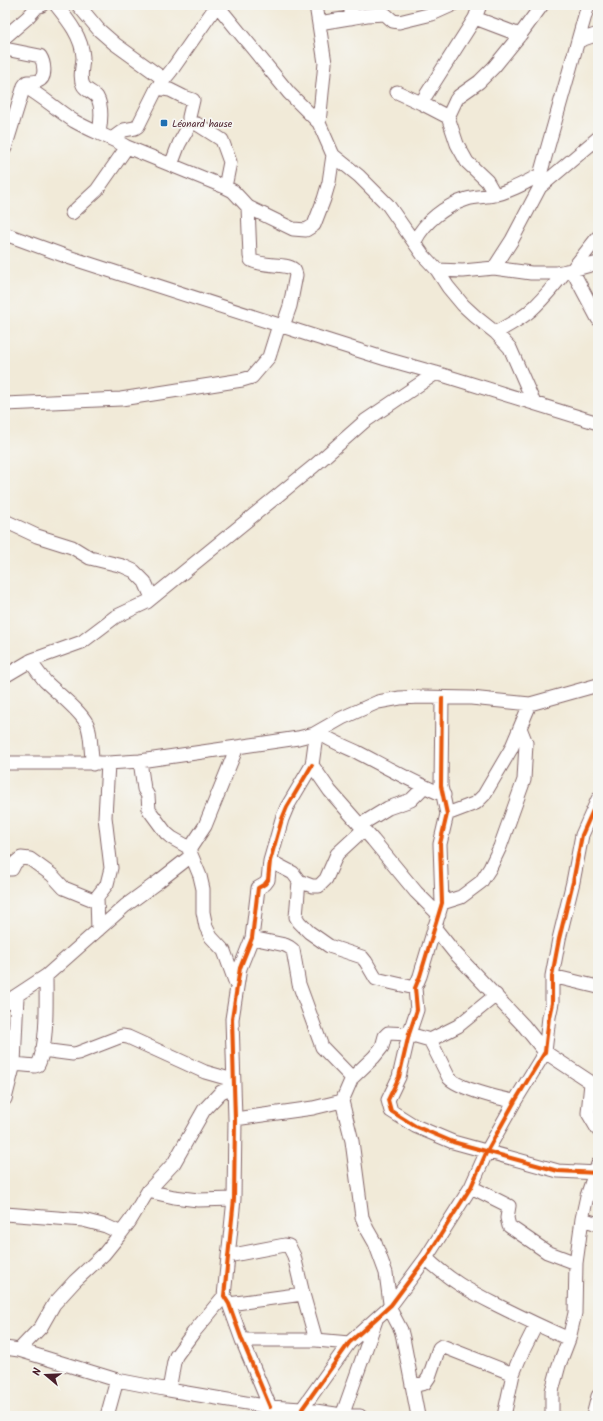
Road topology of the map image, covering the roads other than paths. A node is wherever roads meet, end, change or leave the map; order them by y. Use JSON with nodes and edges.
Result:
{"nodes":[{"id":1,"x":42,"y":5,"type":"edge"},
{"id":2,"x":56,"y":5,"type":"edge"},
{"id":3,"x":78,"y":5,"type":"edge"},
{"id":4,"x":217,"y":5,"type":"edge"},
{"id":5,"x":316,"y":5,"type":"edge"},
{"id":6,"x":480,"y":5,"type":"edge"},
{"id":7,"x":542,"y":5,"type":"edge"},
{"id":8,"x":449,"y":6,"type":"edge"},
{"id":9,"x":584,"y":6,"type":"edge"},
{"id":10,"x":351,"y":11,"type":"edge"},
{"id":11,"x":475,"y":18,"type":"junction"},
{"id":12,"x":319,"y":23,"type":"junction"},
{"id":13,"x":598,"y":34,"type":"edge"},
{"id":14,"x":520,"y":35,"type":"junction"},
{"id":15,"x":5,"y":37,"type":"edge"},
{"id":16,"x":578,"y":41,"type":"junction"},
{"id":17,"x":5,"y":49,"type":"edge"},
{"id":18,"x":160,"y":84,"type":"junction"},
{"id":19,"x":24,"y":86,"type":"junction"},
{"id":20,"x":397,"y":92,"type":"dead end"},
{"id":21,"x":421,"y":103,"type":"junction"},
{"id":22,"x":448,"y":117,"type":"junction"},
{"id":23,"x":319,"y":122,"type":"junction"},
{"id":24,"x":188,"y":126,"type":"junction"},
{"id":25,"x":99,"y":133,"type":"junction"},
{"id":26,"x":113,"y":138,"type":"junction"},
{"id":27,"x":598,"y":138,"type":"edge"},
{"id":28,"x":127,"y":146,"type":"junction"},
{"id":29,"x":5,"y":148,"type":"edge"},
{"id":30,"x":333,"y":155,"type":"junction"},
{"id":31,"x":171,"y":165,"type":"junction"},
{"id":32,"x":540,"y":181,"type":"junction"},
{"id":33,"x":225,"y":187,"type":"junction"},
{"id":34,"x":495,"y":195,"type":"junction"},
{"id":35,"x":248,"y":207,"type":"junction"},
{"id":36,"x":72,"y":213,"type":"dead end"},
{"id":37,"x":5,"y":234,"type":"edge"},
{"id":38,"x":598,"y":237,"type":"edge"},
{"id":39,"x":415,"y":241,"type":"junction"},
{"id":40,"x":598,"y":263,"type":"edge"},
{"id":41,"x":494,"y":268,"type":"junction"},
{"id":42,"x":437,"y":270,"type":"junction"},
{"id":43,"x":569,"y":271,"type":"junction"},
{"id":44,"x":598,"y":319,"type":"edge"},
{"id":45,"x":281,"y":325,"type":"junction"},
{"id":46,"x":496,"y":333,"type":"junction"},
{"id":47,"x":436,"y":373,"type":"junction"},
{"id":48,"x":534,"y":403,"type":"junction"},
{"id":49,"x":5,"y":404,"type":"edge"},
{"id":50,"x":598,"y":423,"type":"edge"},
{"id":51,"x":5,"y":521,"type":"edge"},
{"id":52,"x":152,"y":598,"type":"junction"},
{"id":53,"x":30,"y":661,"type":"junction"},
{"id":54,"x":6,"y":674,"type":"edge"},
{"id":55,"x":598,"y":685,"type":"edge"},
{"id":56,"x":442,"y":698,"type":"junction"},
{"id":57,"x":530,"y":704,"type":"junction"},
{"id":58,"x":520,"y":728,"type":"junction"},
{"id":59,"x":316,"y":733,"type":"junction"},
{"id":60,"x":237,"y":748,"type":"junction"},
{"id":61,"x":140,"y":761,"type":"junction"},
{"id":62,"x":5,"y":763,"type":"edge"},
{"id":63,"x":108,"y":763,"type":"junction"},
{"id":64,"x":93,"y":764,"type":"junction"},
{"id":65,"x":312,"y":765,"type":"junction"},
{"id":66,"x":424,"y":787,"type":"junction"},
{"id":67,"x":444,"y":796,"type":"junction"},
{"id":68,"x":598,"y":799,"type":"edge"},
{"id":69,"x":447,"y":814,"type":"junction"},
{"id":70,"x":362,"y":827,"type":"junction"},
{"id":71,"x":189,"y":852,"type":"junction"},
{"id":72,"x":270,"y":861,"type":"junction"},
{"id":73,"x":5,"y":869,"type":"edge"},
{"id":74,"x":299,"y":881,"type":"junction"},
{"id":75,"x":96,"y":901,"type":"junction"},
{"id":76,"x":438,"y":915,"type":"junction"},
{"id":77,"x":98,"y":930,"type":"junction"},
{"id":78,"x":252,"y":938,"type":"junction"},
{"id":79,"x":46,"y":976,"type":"junction"},
{"id":80,"x":552,"y":976,"type":"junction"},
{"id":81,"x":238,"y":987,"type":"junction"},
{"id":82,"x":598,"y":987,"type":"edge"},
{"id":83,"x":415,"y":988,"type":"junction"},
{"id":84,"x":496,"y":995,"type":"junction"},
{"id":85,"x":17,"y":996,"type":"junction"},
{"id":86,"x":5,"y":1003,"type":"edge"},
{"id":87,"x":409,"y":1034,"type":"junction"},
{"id":88,"x":430,"y":1040,"type":"junction"},
{"id":89,"x":42,"y":1050,"type":"junction"},
{"id":90,"x":545,"y":1052,"type":"junction"},
{"id":91,"x":14,"y":1064,"type":"junction"},
{"id":92,"x":352,"y":1078,"type":"junction"},
{"id":93,"x":233,"y":1083,"type":"junction"},
{"id":94,"x":595,"y":1085,"type":"edge"},
{"id":95,"x":5,"y":1099,"type":"edge"},
{"id":96,"x":342,"y":1100,"type":"junction"},
{"id":97,"x":515,"y":1101,"type":"junction"},
{"id":98,"x":235,"y":1119,"type":"junction"},
{"id":99,"x":598,"y":1130,"type":"edge"},
{"id":100,"x":487,"y":1151,"type":"junction"},
{"id":101,"x":597,"y":1170,"type":"edge"},
{"id":102,"x":471,"y":1187,"type":"junction"},
{"id":103,"x":148,"y":1191,"type":"junction"},
{"id":104,"x":234,"y":1199,"type":"junction"},
{"id":105,"x":5,"y":1214,"type":"edge"},
{"id":106,"x":582,"y":1218,"type":"junction"},
{"id":107,"x":598,"y":1224,"type":"edge"},
{"id":108,"x":121,"y":1233,"type":"junction"},
{"id":109,"x":228,"y":1256,"type":"junction"},
{"id":110,"x":426,"y":1258,"type":"junction"},
{"id":111,"x":576,"y":1263,"type":"junction"},
{"id":112,"x":303,"y":1294,"type":"junction"},
{"id":113,"x":226,"y":1300,"type":"junction"},
{"id":114,"x":391,"y":1305,"type":"junction"},
{"id":115,"x":376,"y":1318,"type":"junction"},
{"id":116,"x":536,"y":1325,"type":"junction"},
{"id":117,"x":569,"y":1339,"type":"junction"},
{"id":118,"x":242,"y":1340,"type":"junction"},
{"id":119,"x":316,"y":1340,"type":"junction"},
{"id":120,"x":349,"y":1343,"type":"junction"},
{"id":121,"x":5,"y":1348,"type":"edge"},
{"id":122,"x":19,"y":1350,"type":"junction"},
{"id":123,"x":513,"y":1374,"type":"junction"},
{"id":124,"x":117,"y":1380,"type":"junction"},
{"id":125,"x":412,"y":1386,"type":"junction"},
{"id":126,"x":169,"y":1390,"type":"junction"},
{"id":127,"x":598,"y":1396,"type":"edge"},
{"id":128,"x":270,"y":1407,"type":"junction"},
{"id":129,"x":302,"y":1409,"type":"junction"},
{"id":130,"x":107,"y":1416,"type":"edge"},
{"id":131,"x":342,"y":1416,"type":"edge"},
{"id":132,"x":360,"y":1416,"type":"edge"},
{"id":133,"x":418,"y":1416,"type":"edge"},
{"id":134,"x":504,"y":1416,"type":"edge"},
{"id":135,"x":552,"y":1416,"type":"edge"},
{"id":136,"x":593,"y":1416,"type":"edge"}],
"edges":[{"from":1,"to":15,"type":"street"},
{"from":2,"to":25,"type":"street"},
{"from":3,"to":18,"type":"street"},
{"from":4,"to":18,"type":"street"},
{"from":4,"to":23,"type":"street"},
{"from":5,"to":12,"type":"street"},
{"from":6,"to":11,"type":"street"},
{"from":7,"to":14,"type":"street"},
{"from":8,"to":10,"type":"street"},
{"from":9,"to":16,"type":"street"},
{"from":10,"to":12,"type":"street"},
{"from":11,"to":14,"type":"street"},
{"from":11,"to":21,"type":"street"},
{"from":12,"to":23,"type":"street"},
{"from":13,"to":16,"type":"street"},
{"from":14,"to":22,"type":"street"},
{"from":16,"to":32,"type":"street"},
{"from":17,"to":19,"type":"street"},
{"from":18,"to":24,"type":"street"},
{"from":18,"to":26,"type":"street"},
{"from":19,"to":25,"type":"street"},
{"from":19,"to":29,"type":"street"},
{"from":20,"to":21,"type":"street"},
{"from":21,"to":22,"type":"street"},
{"from":22,"to":34,"type":"street"},
{"from":23,"to":30,"type":"street"},
{"from":24,"to":31,"type":"street"},
{"from":24,"to":33,"type":"street"},
{"from":25,"to":26,"type":"street"},
{"from":26,"to":28,"type":"street"},
{"from":27,"to":32,"type":"street"},
{"from":28,"to":31,"type":"street"},
{"from":28,"to":36,"type":"street"},
{"from":30,"to":35,"type":"street"},
{"from":30,"to":39,"type":"street"},
{"from":31,"to":33,"type":"street"},
{"from":32,"to":34,"type":"street"},
{"from":32,"to":41,"type":"street"},
{"from":33,"to":35,"type":"street"},
{"from":34,"to":39,"type":"street"},
{"from":35,"to":45,"type":"street"},
{"from":37,"to":45,"type":"street"},
{"from":38,"to":43,"type":"street"},
{"from":39,"to":42,"type":"street"},
{"from":40,"to":43,"type":"street"},
{"from":41,"to":42,"type":"street"},
{"from":41,"to":43,"type":"street"},
{"from":42,"to":46,"type":"street"},
{"from":43,"to":44,"type":"street"},
{"from":43,"to":46,"type":"street"},
{"from":45,"to":47,"type":"street"},
{"from":45,"to":49,"type":"street"},
{"from":46,"to":48,"type":"street"},
{"from":47,"to":48,"type":"street"},
{"from":47,"to":52,"type":"street"},
{"from":48,"to":50,"type":"street"},
{"from":51,"to":52,"type":"street"},
{"from":52,"to":53,"type":"street"},
{"from":53,"to":54,"type":"street"},
{"from":53,"to":64,"type":"street"},
{"from":55,"to":57,"type":"street"},
{"from":56,"to":57,"type":"street"},
{"from":56,"to":59,"type":"street"},
{"from":56,"to":67,"type":"street"},
{"from":57,"to":58,"type":"street"},
{"from":58,"to":69,"type":"street"},
{"from":58,"to":76,"type":"street"},
{"from":59,"to":60,"type":"street"},
{"from":59,"to":65,"type":"street"},
{"from":59,"to":66,"type":"street"},
{"from":60,"to":61,"type":"street"},
{"from":60,"to":71,"type":"street"},
{"from":61,"to":63,"type":"street"},
{"from":61,"to":71,"type":"street"},
{"from":62,"to":64,"type":"street"},
{"from":63,"to":64,"type":"street"},
{"from":63,"to":75,"type":"street"},
{"from":65,"to":70,"type":"street"},
{"from":65,"to":72,"type":"street"},
{"from":66,"to":67,"type":"street"},
{"from":66,"to":70,"type":"street"},
{"from":67,"to":69,"type":"street"},
{"from":68,"to":80,"type":"street"},
{"from":69,"to":76,"type":"street"},
{"from":70,"to":74,"type":"street"},
{"from":70,"to":76,"type":"street"},
{"from":71,"to":77,"type":"street"},
{"from":71,"to":81,"type":"street"},
{"from":72,"to":74,"type":"street"},
{"from":72,"to":78,"type":"street"},
{"from":73,"to":75,"type":"street"},
{"from":74,"to":83,"type":"street"},
{"from":75,"to":77,"type":"street"},
{"from":76,"to":83,"type":"street"},
{"from":76,"to":84,"type":"street"},
{"from":77,"to":79,"type":"street"},
{"from":78,"to":81,"type":"street"},
{"from":78,"to":92,"type":"street"},
{"from":79,"to":85,"type":"street"},
{"from":79,"to":89,"type":"street"},
{"from":80,"to":82,"type":"street"},
{"from":80,"to":90,"type":"street"},
{"from":81,"to":93,"type":"street"},
{"from":83,"to":87,"type":"street"},
{"from":84,"to":88,"type":"street"},
{"from":84,"to":90,"type":"street"},
{"from":85,"to":86,"type":"street"},
{"from":85,"to":91,"type":"street"},
{"from":87,"to":88,"type":"street"},
{"from":87,"to":92,"type":"street"},
{"from":87,"to":100,"type":"street"},
{"from":88,"to":97,"type":"street"},
{"from":89,"to":91,"type":"street"},
{"from":89,"to":93,"type":"street"},
{"from":90,"to":94,"type":"street"},
{"from":90,"to":97,"type":"street"},
{"from":91,"to":95,"type":"street"},
{"from":92,"to":96,"type":"street"},
{"from":93,"to":98,"type":"street"},
{"from":93,"to":103,"type":"street"},
{"from":94,"to":99,"type":"street"},
{"from":96,"to":98,"type":"street"},
{"from":96,"to":114,"type":"street"},
{"from":97,"to":100,"type":"street"},
{"from":98,"to":104,"type":"street"},
{"from":100,"to":101,"type":"street"},
{"from":100,"to":102,"type":"street"},
{"from":101,"to":106,"type":"street"},
{"from":102,"to":110,"type":"street"},
{"from":102,"to":111,"type":"street"},
{"from":103,"to":104,"type":"street"},
{"from":103,"to":108,"type":"street"},
{"from":104,"to":109,"type":"street"},
{"from":105,"to":108,"type":"street"},
{"from":106,"to":107,"type":"street"},
{"from":106,"to":111,"type":"street"},
{"from":108,"to":122,"type":"street"},
{"from":109,"to":112,"type":"street"},
{"from":109,"to":113,"type":"street"},
{"from":110,"to":114,"type":"street"},
{"from":110,"to":116,"type":"street"},
{"from":111,"to":117,"type":"street"},
{"from":112,"to":113,"type":"street"},
{"from":112,"to":119,"type":"street"},
{"from":113,"to":118,"type":"street"},
{"from":113,"to":126,"type":"street"},
{"from":114,"to":115,"type":"street"},
{"from":114,"to":125,"type":"street"},
{"from":115,"to":120,"type":"street"},
{"from":115,"to":131,"type":"street"},
{"from":116,"to":117,"type":"street"},
{"from":116,"to":123,"type":"street"},
{"from":117,"to":135,"type":"street"},
{"from":118,"to":119,"type":"street"},
{"from":118,"to":128,"type":"street"},
{"from":119,"to":120,"type":"street"},
{"from":120,"to":129,"type":"street"},
{"from":121,"to":122,"type":"street"},
{"from":122,"to":124,"type":"street"},
{"from":123,"to":125,"type":"street"},
{"from":123,"to":134,"type":"street"},
{"from":124,"to":126,"type":"street"},
{"from":124,"to":130,"type":"street"},
{"from":125,"to":133,"type":"street"},
{"from":126,"to":128,"type":"street"},
{"from":127,"to":136,"type":"street"},
{"from":128,"to":129,"type":"street"},
{"from":129,"to":131,"type":"street"},
{"from":131,"to":132,"type":"street"}]}
